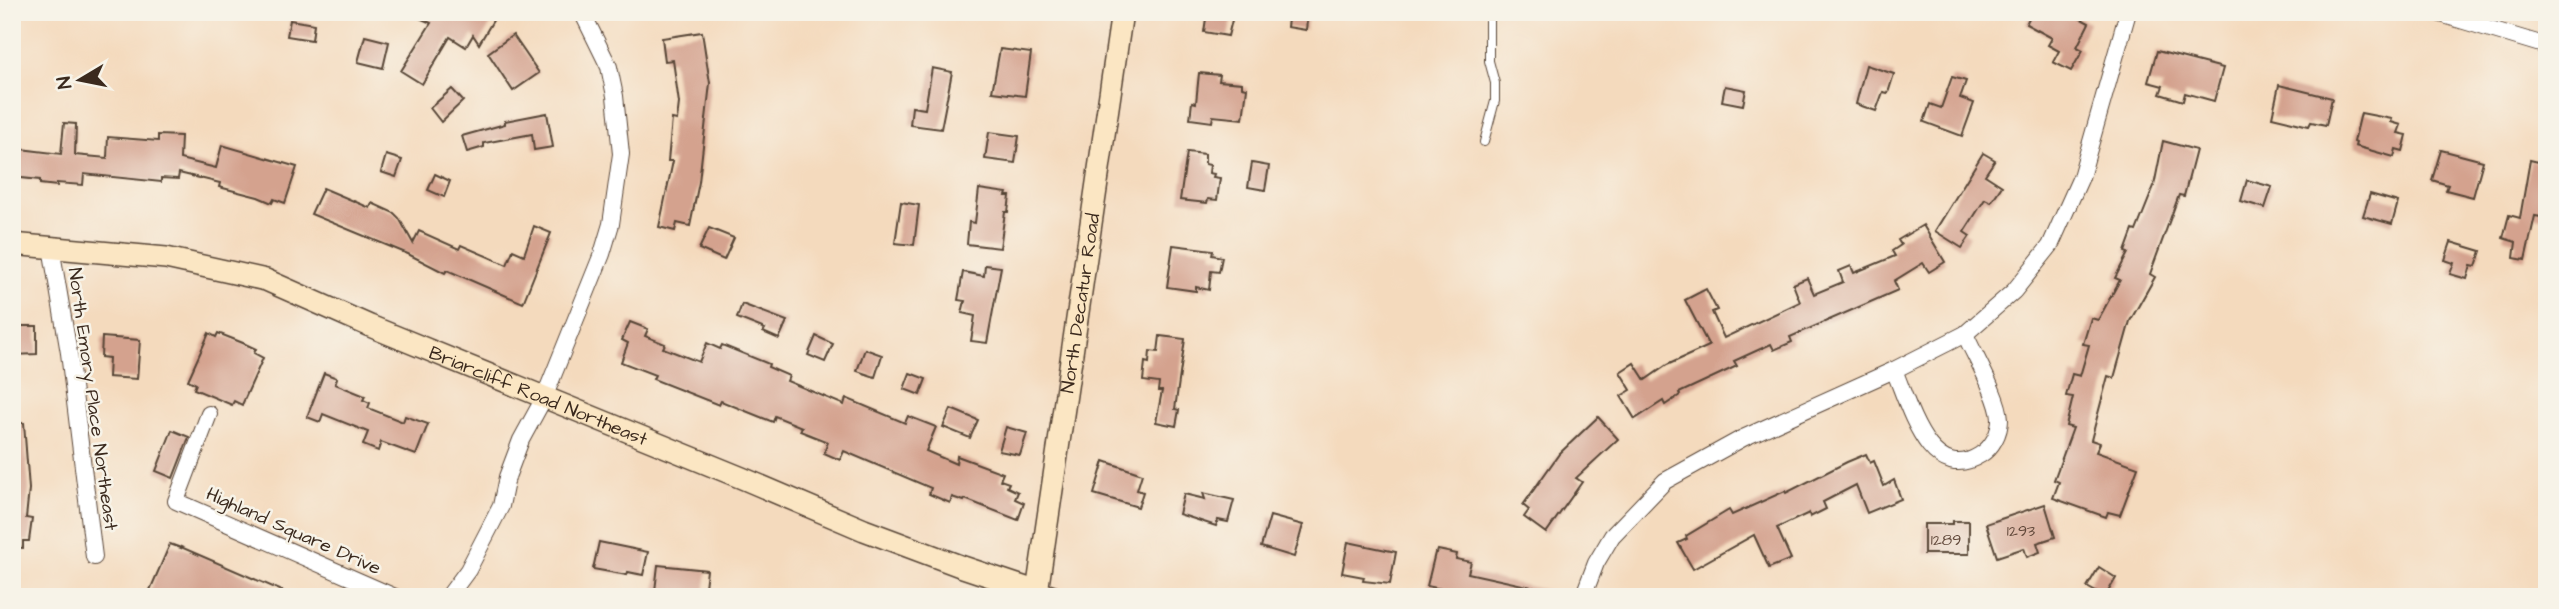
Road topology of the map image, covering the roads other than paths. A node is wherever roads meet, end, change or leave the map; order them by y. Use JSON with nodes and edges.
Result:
{"nodes":[{"id":1,"x":582,"y":12,"type":"edge"},
{"id":2,"x":1122,"y":12,"type":"edge"},
{"id":3,"x":1489,"y":12,"type":"edge"},
{"id":4,"x":2129,"y":12,"type":"edge"},
{"id":5,"x":2434,"y":12,"type":"edge"},
{"id":6,"x":2547,"y":46,"type":"edge"},
{"id":7,"x":1484,"y":142,"type":"dead end"},
{"id":8,"x":12,"y":244,"type":"edge"},
{"id":9,"x":51,"y":247,"type":"junction"},
{"id":10,"x":1965,"y":334,"type":"junction"},
{"id":11,"x":1894,"y":370,"type":"junction"},
{"id":12,"x":544,"y":398,"type":"junction"},
{"id":13,"x":209,"y":414,"type":"dead end"},
{"id":14,"x":94,"y":557,"type":"dead end"},
{"id":15,"x":1045,"y":595,"type":"edge"},
{"id":16,"x":395,"y":597,"type":"edge"},
{"id":17,"x":448,"y":597,"type":"edge"},
{"id":18,"x":1583,"y":597,"type":"edge"}],
"edges":[{"from":1,"to":12,"type":"street"},
{"from":2,"to":15,"type":"main road","name":"North Decatur Road"},
{"from":3,"to":7,"type":"lane"},
{"from":4,"to":10,"type":"street"},
{"from":5,"to":6,"type":"street"},
{"from":8,"to":9,"type":"main road","name":"Briarcliff Road Northeast"},
{"from":9,"to":12,"type":"main road","name":"Briarcliff Road Northeast"},
{"from":9,"to":14,"type":"street","name":"North Emory Place Northeast"},
{"from":10,"to":11,"type":"street"},
{"from":10,"to":11,"type":"street"},
{"from":11,"to":18,"type":"street"},
{"from":12,"to":15,"type":"main road","name":"Briarcliff Road Northeast"},
{"from":12,"to":17,"type":"street"},
{"from":13,"to":16,"type":"street","name":"Highland Square Drive"}]}
